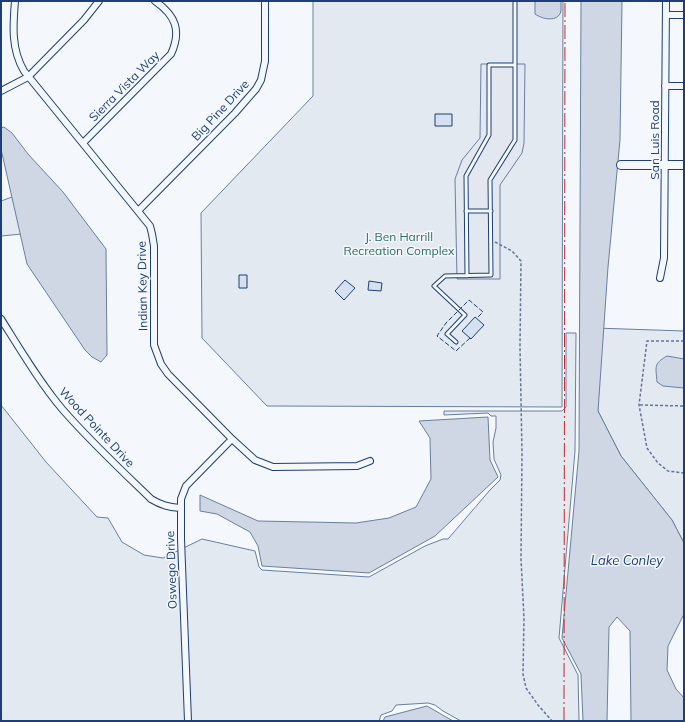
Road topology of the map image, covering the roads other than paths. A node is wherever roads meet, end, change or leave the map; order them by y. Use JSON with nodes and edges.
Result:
{"nodes":[{"id":1,"x":15,"y":1,"type":"edge"},
{"id":2,"x":99,"y":1,"type":"edge"},
{"id":3,"x":155,"y":1,"type":"edge"},
{"id":4,"x":266,"y":1,"type":"edge"},
{"id":5,"x":515,"y":1,"type":"edge"},
{"id":6,"x":666,"y":1,"type":"edge"},
{"id":7,"x":666,"y":15,"type":"junction"},
{"id":8,"x":684,"y":15,"type":"edge"},
{"id":9,"x":515,"y":65,"type":"junction"},
{"id":10,"x":28,"y":77,"type":"junction"},
{"id":11,"x":665,"y":86,"type":"junction"},
{"id":12,"x":684,"y":86,"type":"edge"},
{"id":13,"x":1,"y":91,"type":"edge"},
{"id":14,"x":83,"y":144,"type":"junction"},
{"id":15,"x":665,"y":164,"type":"junction"},
{"id":16,"x":621,"y":165,"type":"dead end"},
{"id":17,"x":684,"y":165,"type":"edge"},
{"id":18,"x":138,"y":211,"type":"junction"},
{"id":19,"x":466,"y":211,"type":"junction"},
{"id":20,"x":490,"y":211,"type":"junction"},
{"id":21,"x":466,"y":276,"type":"junction"},
{"id":22,"x":660,"y":278,"type":"dead end"},
{"id":23,"x":1,"y":319,"type":"edge"},
{"id":24,"x":456,"y":342,"type":"dead end"},
{"id":25,"x":232,"y":439,"type":"junction"},
{"id":26,"x":370,"y":461,"type":"dead end"},
{"id":27,"x":180,"y":508,"type":"junction"},
{"id":28,"x":188,"y":721,"type":"edge"}],
"edges":[{"from":1,"to":10,"type":"street","name":"Indian Key Drive"},
{"from":2,"to":10,"type":"street"},
{"from":3,"to":14,"type":"street","name":"Sierra Vista Way"},
{"from":4,"to":18,"type":"street","name":"Big Pine Drive"},
{"from":5,"to":9,"type":"lane"},
{"from":6,"to":7,"type":"street","name":"San Luis Road"},
{"from":7,"to":8,"type":"street"},
{"from":7,"to":11,"type":"street","name":"San Luis Road"},
{"from":9,"to":19,"type":"lane"},
{"from":9,"to":20,"type":"lane"},
{"from":10,"to":13,"type":"street"},
{"from":10,"to":14,"type":"street","name":"Indian Key Drive"},
{"from":11,"to":12,"type":"street"},
{"from":11,"to":15,"type":"street","name":"San Luis Road"},
{"from":14,"to":18,"type":"street","name":"Indian Key Drive"},
{"from":15,"to":16,"type":"street"},
{"from":15,"to":17,"type":"street"},
{"from":15,"to":22,"type":"street","name":"San Luis Road"},
{"from":18,"to":25,"type":"street","name":"Indian Key Drive"},
{"from":19,"to":20,"type":"lane"},
{"from":19,"to":21,"type":"lane"},
{"from":20,"to":21,"type":"lane"},
{"from":21,"to":24,"type":"lane"},
{"from":23,"to":27,"type":"street","name":"Wood Pointe Drive"},
{"from":25,"to":26,"type":"street","name":"Indian Key Drive"},
{"from":25,"to":27,"type":"street","name":"Oswego Drive"},
{"from":27,"to":28,"type":"street","name":"Oswego Drive"}]}
